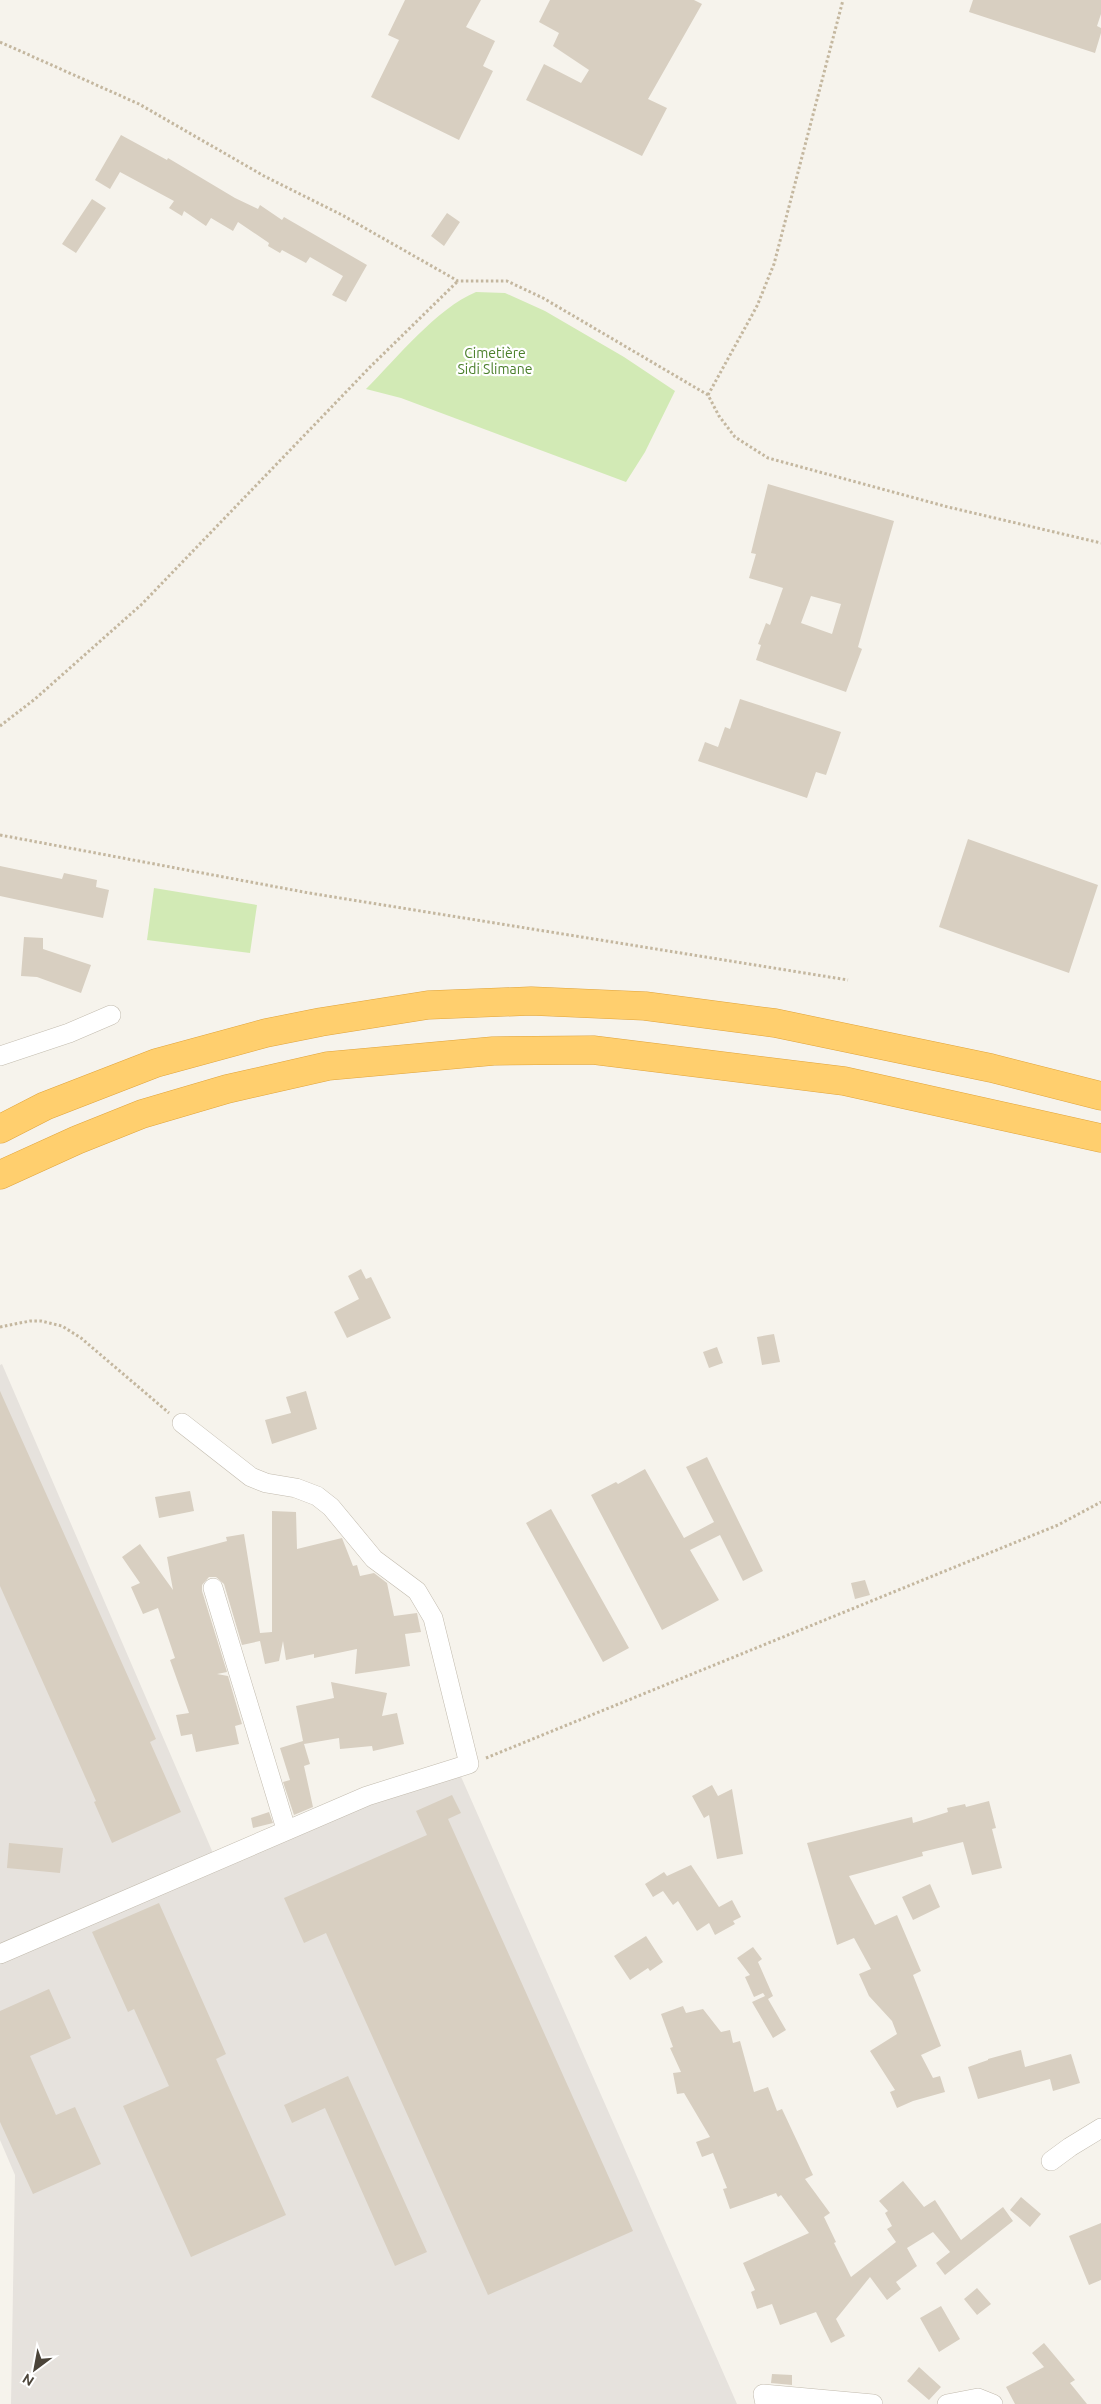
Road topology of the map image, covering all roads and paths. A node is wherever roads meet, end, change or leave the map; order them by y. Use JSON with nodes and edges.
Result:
{"nodes":[{"id":1,"x":843,"y":0,"type":"edge"},
{"id":2,"x":0,"y":42,"type":"edge"},
{"id":3,"x":458,"y":281,"type":"junction"},
{"id":4,"x":708,"y":394,"type":"junction"},
{"id":5,"x":1101,"y":543,"type":"edge"},
{"id":6,"x":0,"y":726,"type":"edge"},
{"id":7,"x":0,"y":835,"type":"edge"},
{"id":8,"x":848,"y":980,"type":"dead end"},
{"id":9,"x":111,"y":1015,"type":"dead end"},
{"id":10,"x":0,"y":1056,"type":"edge"},
{"id":11,"x":1101,"y":1096,"type":"edge"},
{"id":12,"x":0,"y":1129,"type":"edge"},
{"id":13,"x":1101,"y":1138,"type":"edge"},
{"id":14,"x":0,"y":1176,"type":"edge"},
{"id":15,"x":0,"y":1327,"type":"edge"},
{"id":16,"x":182,"y":1423,"type":"joint"},
{"id":17,"x":1101,"y":1502,"type":"edge"},
{"id":18,"x":213,"y":1588,"type":"dead end"},
{"id":19,"x":469,"y":1764,"type":"junction"},
{"id":20,"x":286,"y":1830,"type":"junction"},
{"id":21,"x":0,"y":1954,"type":"edge"},
{"id":22,"x":1101,"y":2128,"type":"edge"},
{"id":23,"x":1051,"y":2161,"type":"dead end"},
{"id":24,"x":765,"y":2404,"type":"edge"},
{"id":25,"x":873,"y":2404,"type":"edge"},
{"id":26,"x":947,"y":2404,"type":"edge"},
{"id":27,"x":993,"y":2404,"type":"edge"}],
"edges":[{"from":1,"to":4,"type":"path"},
{"from":2,"to":3,"type":"path"},
{"from":3,"to":4,"type":"path"},
{"from":3,"to":6,"type":"path"},
{"from":4,"to":5,"type":"path"},
{"from":7,"to":8,"type":"path"},
{"from":9,"to":10,"type":"street"},
{"from":11,"to":12,"type":"highway"},
{"from":13,"to":14,"type":"highway"},
{"from":15,"to":16,"type":"path"},
{"from":16,"to":19,"type":"street"},
{"from":17,"to":19,"type":"path"},
{"from":18,"to":20,"type":"street"},
{"from":19,"to":20,"type":"street"},
{"from":20,"to":21,"type":"street"},
{"from":22,"to":23,"type":"street"},
{"from":24,"to":25,"type":"street"},
{"from":26,"to":27,"type":"street"}]}
